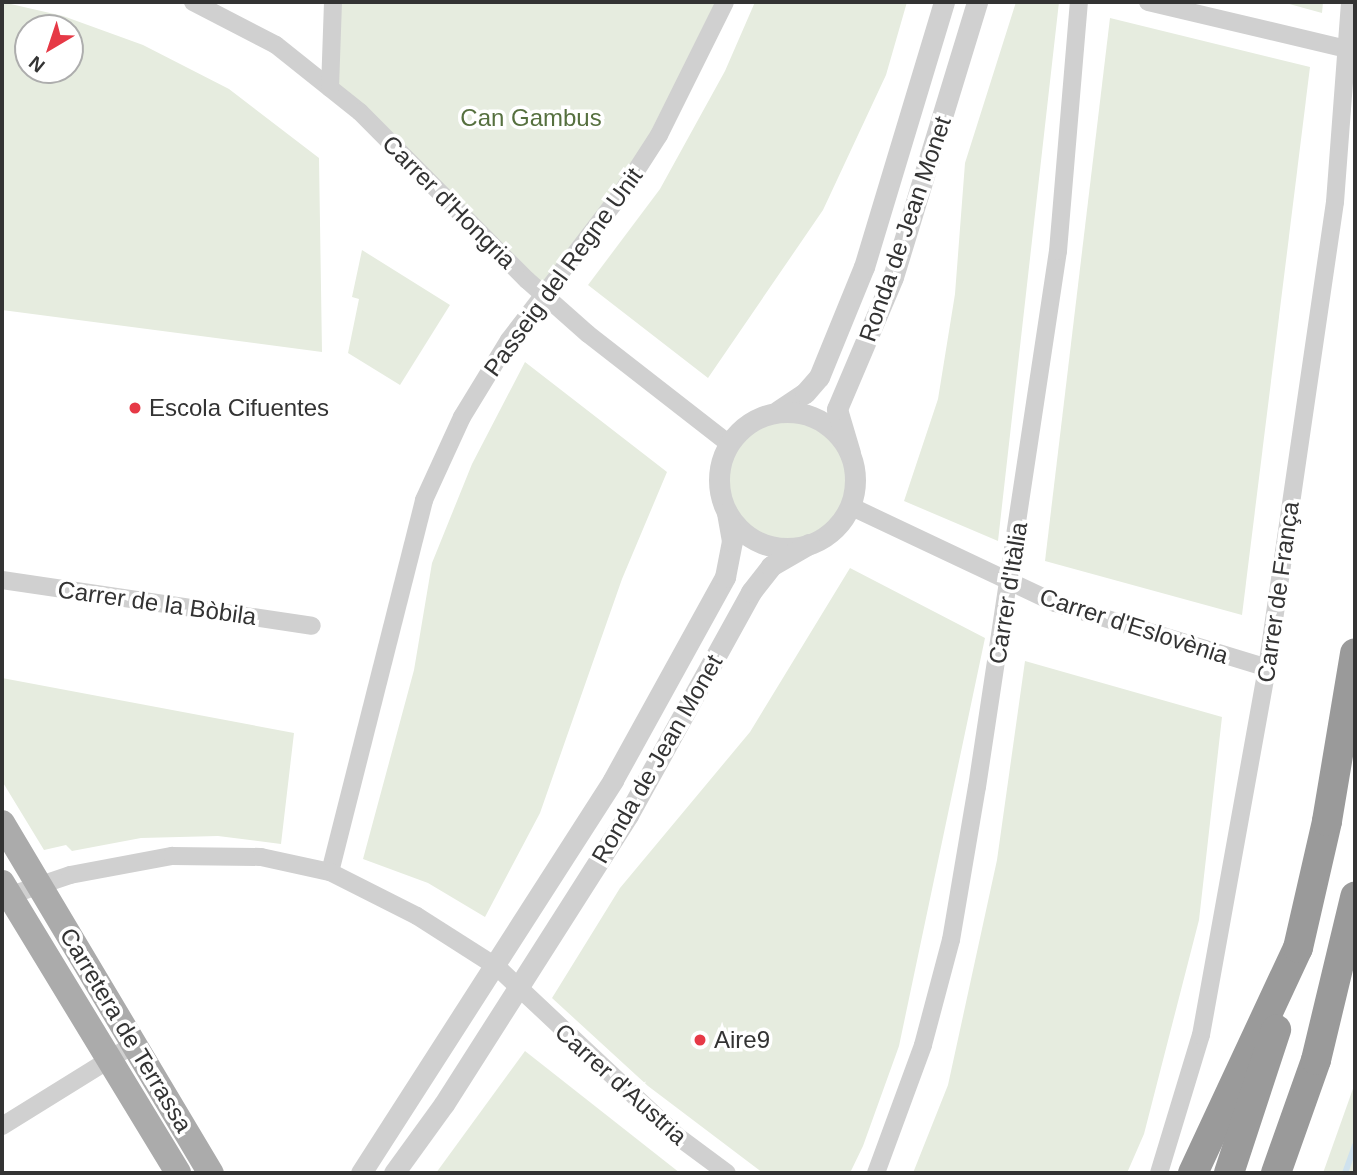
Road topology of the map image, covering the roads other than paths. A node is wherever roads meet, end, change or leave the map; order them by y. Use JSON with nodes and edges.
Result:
{"nodes":[{"id":1,"x":193,"y":2,"type":"edge"},
{"id":2,"x":333,"y":2,"type":"edge"},
{"id":3,"x":725,"y":2,"type":"edge"},
{"id":4,"x":944,"y":2,"type":"edge"},
{"id":5,"x":977,"y":2,"type":"edge"},
{"id":6,"x":1079,"y":2,"type":"edge"},
{"id":7,"x":1148,"y":2,"type":"edge"},
{"id":8,"x":1350,"y":2,"type":"edge"},
{"id":9,"x":1351,"y":50,"type":"edge"},
{"id":10,"x":330,"y":88,"type":"junction"},
{"id":11,"x":545,"y":295,"type":"junction"},
{"id":12,"x":778,"y":411,"type":"junction"},
{"id":13,"x":728,"y":443,"type":"junction"},
{"id":14,"x":850,"y":453,"type":"junction"},
{"id":15,"x":850,"y":506,"type":"junction"},
{"id":16,"x":727,"y":513,"type":"junction"},
{"id":17,"x":810,"y":544,"type":"junction"},
{"id":18,"x":2,"y":580,"type":"edge"},
{"id":19,"x":1009,"y":583,"type":"junction"},
{"id":20,"x":312,"y":626,"type":"dead end"},
{"id":21,"x":1355,"y":653,"type":"edge"},
{"id":22,"x":1267,"y":668,"type":"junction"},
{"id":23,"x":2,"y":823,"type":"edge"},
{"id":24,"x":330,"y":872,"type":"junction"},
{"id":25,"x":40,"y":887,"type":"junction"},
{"id":26,"x":4,"y":892,"type":"edge"},
{"id":27,"x":1355,"y":897,"type":"edge"},
{"id":28,"x":1298,"y":948,"type":"junction"},
{"id":29,"x":497,"y":967,"type":"junction"},
{"id":30,"x":519,"y":989,"type":"junction"},
{"id":31,"x":134,"y":1044,"type":"junction"},
{"id":32,"x":108,"y":1061,"type":"junction"},
{"id":33,"x":2,"y":1126,"type":"edge"},
{"id":34,"x":178,"y":1173,"type":"edge"},
{"id":35,"x":211,"y":1173,"type":"edge"},
{"id":36,"x":361,"y":1173,"type":"edge"},
{"id":37,"x":394,"y":1173,"type":"edge"},
{"id":38,"x":727,"y":1173,"type":"edge"},
{"id":39,"x":876,"y":1173,"type":"edge"},
{"id":40,"x":1159,"y":1173,"type":"edge"},
{"id":41,"x":1193,"y":1173,"type":"edge"},
{"id":42,"x":1229,"y":1173,"type":"edge"},
{"id":43,"x":1276,"y":1173,"type":"edge"}],
"edges":[{"from":1,"to":10,"type":"street","name":"Carrer d'Hongria"},
{"from":2,"to":10,"type":"street"},
{"from":3,"to":11,"type":"street","name":"Passeig del Regne Unit"},
{"from":4,"to":12,"type":"street","name":"Ronda de Jean Monet"},
{"from":5,"to":14,"type":"street","name":"Ronda de Jean Monet"},
{"from":6,"to":19,"type":"street","name":"Carrer d'Itàlia"},
{"from":7,"to":9,"type":"street"},
{"from":8,"to":9,"type":"street","name":"Carrer de França"},
{"from":9,"to":22,"type":"street","name":"Carrer de França"},
{"from":10,"to":11,"type":"street","name":"Carrer d'Hongria"},
{"from":11,"to":13,"type":"street","name":"Carrer d'Hongria"},
{"from":11,"to":24,"type":"street","name":"Passeig del Regne Unit"},
{"from":12,"to":13,"type":"street"},
{"from":12,"to":14,"type":"street"},
{"from":13,"to":16,"type":"street"},
{"from":14,"to":15,"type":"street"},
{"from":15,"to":17,"type":"street"},
{"from":15,"to":19,"type":"street","name":"Carrer d'Eslovènia"},
{"from":16,"to":17,"type":"street"},
{"from":16,"to":29,"type":"street","name":"Ronda de Jean Monet"},
{"from":17,"to":30,"type":"street","name":"Ronda de Jean Monet"},
{"from":18,"to":20,"type":"street","name":"Carrer de la Bòbila"},
{"from":19,"to":22,"type":"street","name":"Carrer d'Eslovènia"},
{"from":19,"to":39,"type":"street","name":"Carrer d'Itàlia"},
{"from":21,"to":28,"type":"highway"},
{"from":22,"to":40,"type":"street","name":"Carrer de França"},
{"from":23,"to":25,"type":"main road","name":"Carretera de Terrassa"},
{"from":24,"to":25,"type":"street"},
{"from":24,"to":29,"type":"street"},
{"from":25,"to":26,"type":"street","name":"Carretera de Terrassa"},
{"from":25,"to":31,"type":"main road","name":"Carretera de Terrassa"},
{"from":26,"to":32,"type":"main road","name":"Carretera de Terrassa"},
{"from":27,"to":43,"type":"highway"},
{"from":28,"to":41,"type":"highway"},
{"from":28,"to":42,"type":"highway"},
{"from":29,"to":30,"type":"street"},
{"from":29,"to":36,"type":"street","name":"Ronda de Jean Monet"},
{"from":30,"to":37,"type":"street","name":"Ronda de Jean Monet"},
{"from":30,"to":38,"type":"street","name":"Carrer d'Austria"},
{"from":31,"to":32,"type":"street"},
{"from":31,"to":35,"type":"main road","name":"Carretera de Terrassa"},
{"from":32,"to":33,"type":"street"},
{"from":32,"to":34,"type":"main road","name":"Carretera de Terrassa"}]}
